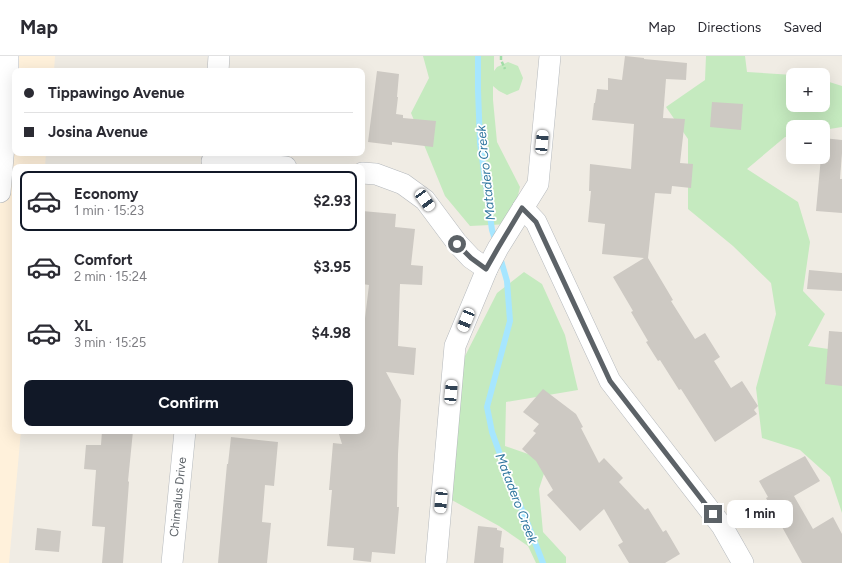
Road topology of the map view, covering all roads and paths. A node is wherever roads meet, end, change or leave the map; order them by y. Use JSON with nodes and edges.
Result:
{"nodes":[{"id":1,"x":8,"y":56,"type":"edge"},
{"id":2,"x":219,"y":56,"type":"edge"},
{"id":3,"x":501,"y":56,"type":"edge"},
{"id":4,"x":550,"y":56,"type":"edge"},
{"id":5,"x":218,"y":68,"type":"edge"},
{"id":6,"x":505,"y":69,"type":"dead end"},
{"id":7,"x":212,"y":160,"type":"edge"},
{"id":8,"x":254,"y":164,"type":"edge"},
{"id":9,"x":365,"y":173,"type":"edge"},
{"id":10,"x":0,"y":192,"type":"edge"},
{"id":11,"x":522,"y":208,"type":"junction"},
{"id":12,"x":489,"y":265,"type":"junction"},
{"id":13,"x":185,"y":434,"type":"edge"},
{"id":14,"x":172,"y":563,"type":"edge"},
{"id":15,"x":436,"y":563,"type":"edge"},
{"id":16,"x":742,"y":563,"type":"edge"}],
"edges":[{"from":1,"to":10,"type":"street"},
{"from":2,"to":5,"type":"street"},
{"from":3,"to":6,"type":"path"},
{"from":4,"to":11,"type":"street"},
{"from":7,"to":8,"type":"street"},
{"from":9,"to":12,"type":"street"},
{"from":11,"to":12,"type":"street"},
{"from":11,"to":16,"type":"street"},
{"from":12,"to":15,"type":"street"},
{"from":13,"to":14,"type":"street","name":"Chimalus Drive"}]}
